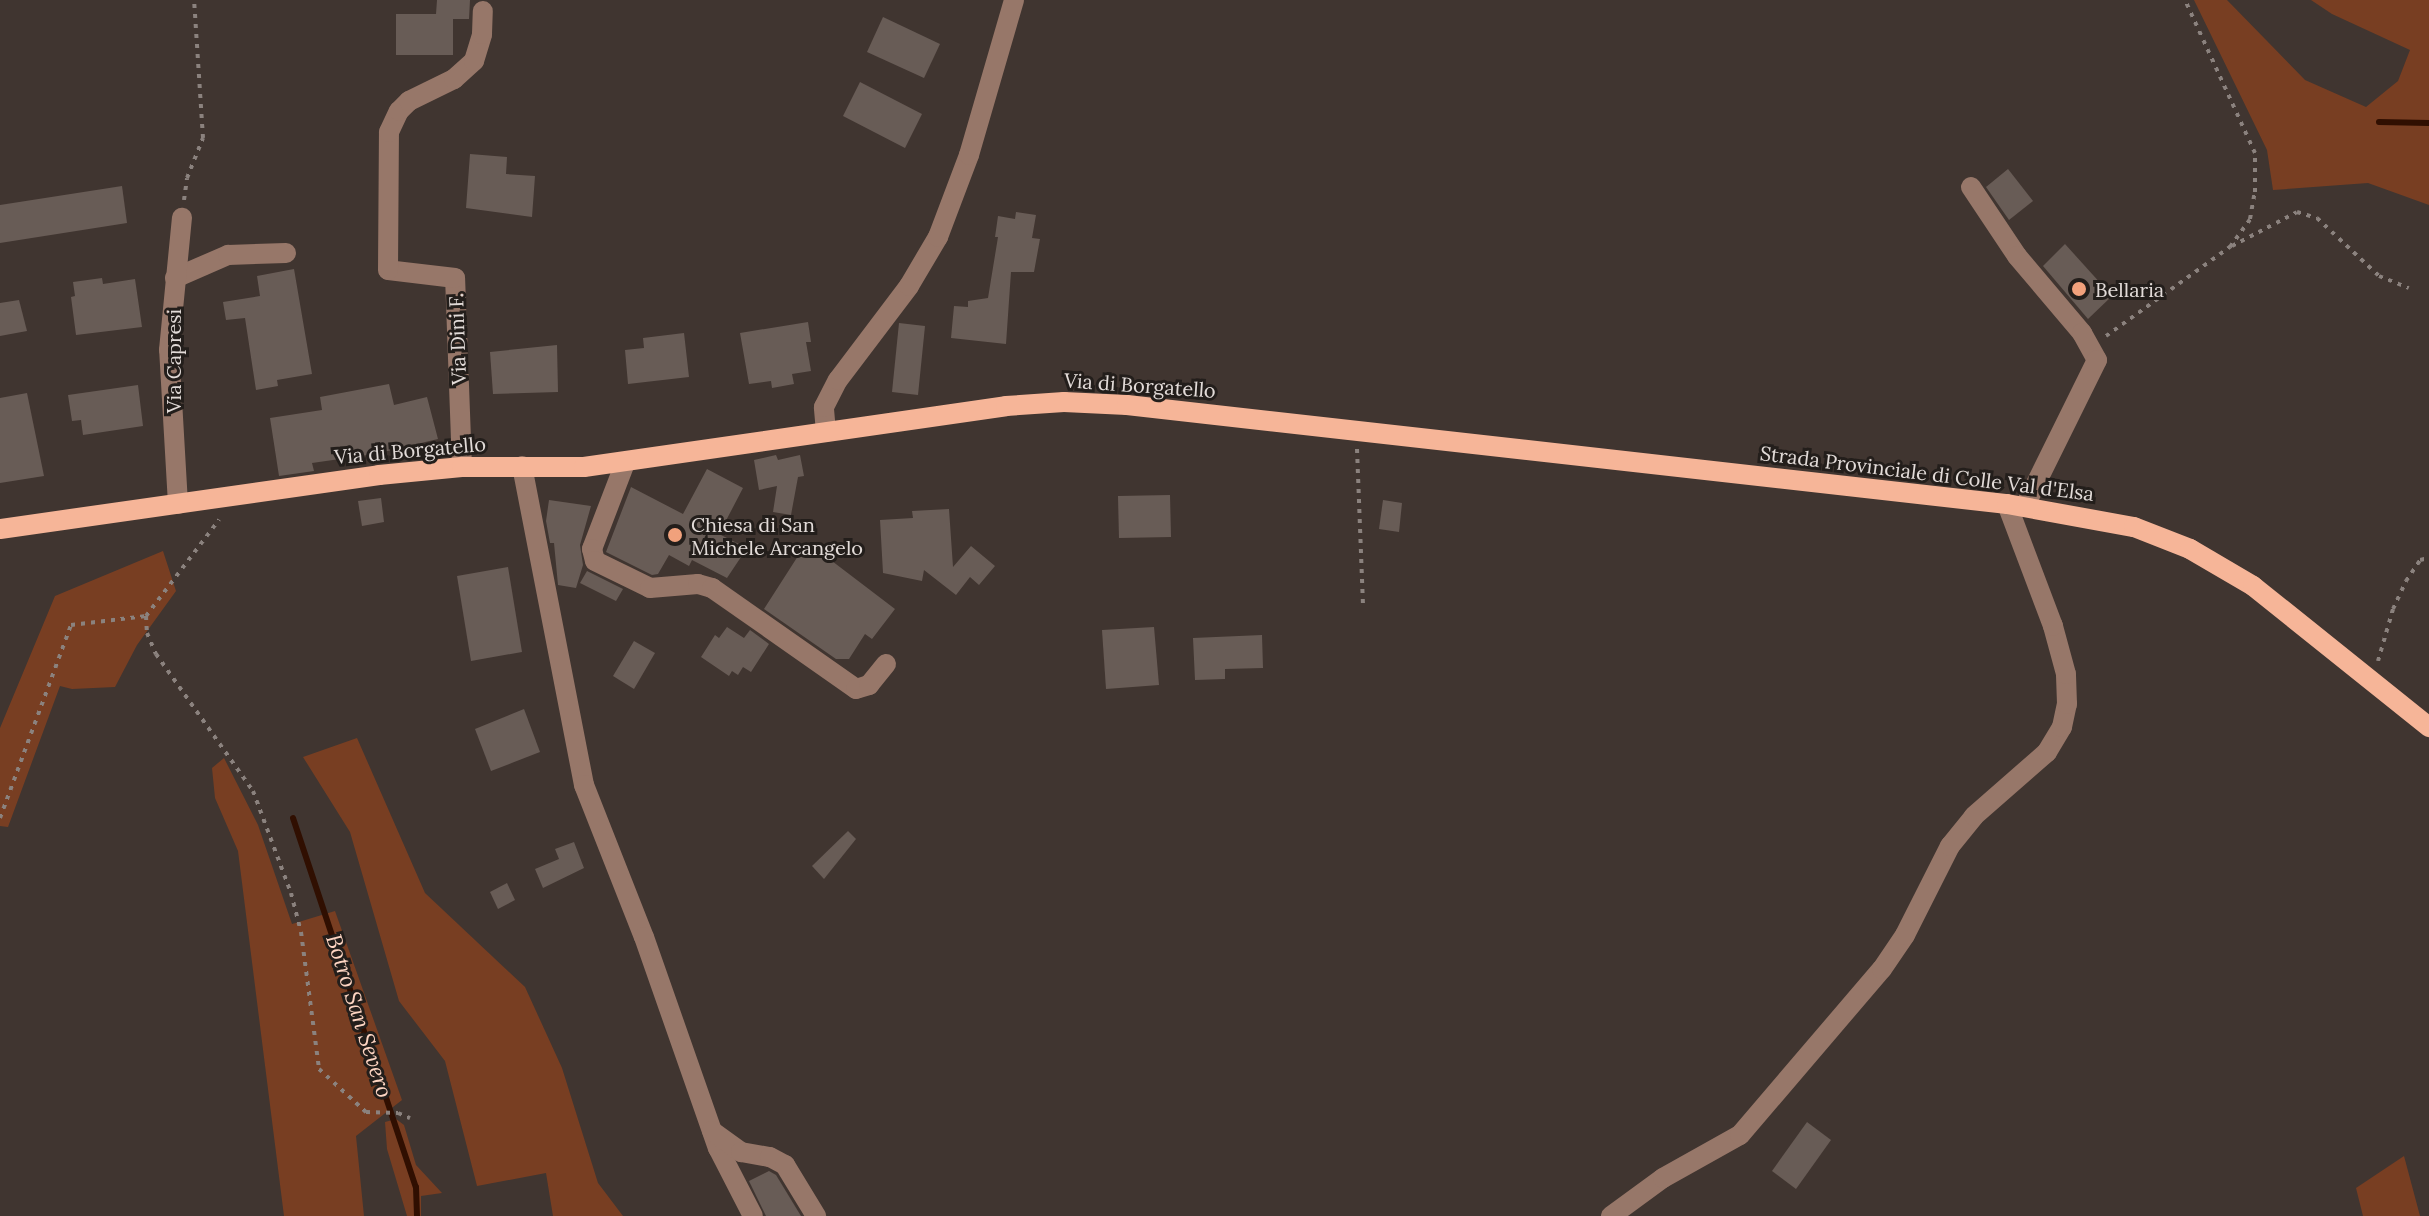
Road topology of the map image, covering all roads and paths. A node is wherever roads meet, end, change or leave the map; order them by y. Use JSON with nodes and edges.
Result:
{"nodes":[{"id":1,"x":194,"y":0,"type":"edge"},
{"id":2,"x":1014,"y":0,"type":"edge"},
{"id":3,"x":2185,"y":0,"type":"edge"},
{"id":4,"x":483,"y":11,"type":"dead end"},
{"id":5,"x":1971,"y":187,"type":"dead end"},
{"id":6,"x":182,"y":218,"type":"joint"},
{"id":7,"x":2230,"y":247,"type":"junction"},
{"id":8,"x":286,"y":253,"type":"dead end"},
{"id":9,"x":175,"y":278,"type":"junction"},
{"id":10,"x":2409,"y":288,"type":"dead end"},
{"id":11,"x":2092,"y":347,"type":"junction"},
{"id":12,"x":1357,"y":431,"type":"junction"},
{"id":13,"x":826,"y":432,"type":"junction"},
{"id":14,"x":625,"y":463,"type":"junction"},
{"id":15,"x":522,"y":466,"type":"junction"},
{"id":16,"x":462,"y":467,"type":"junction"},
{"id":17,"x":238,"y":494,"type":"junction"},
{"id":18,"x":178,"y":504,"type":"junction"},
{"id":19,"x":2016,"y":505,"type":"junction"},
{"id":20,"x":0,"y":529,"type":"edge"},
{"id":21,"x":2429,"y":558,"type":"edge"},
{"id":22,"x":1363,"y":607,"type":"dead end"},
{"id":23,"x":146,"y":616,"type":"junction"},
{"id":24,"x":886,"y":664,"type":"dead end"},
{"id":25,"x":2368,"y":676,"type":"junction"},
{"id":26,"x":2429,"y":727,"type":"edge"},
{"id":27,"x":0,"y":818,"type":"edge"},
{"id":28,"x":410,"y":1118,"type":"dead end"},
{"id":29,"x":712,"y":1131,"type":"junction"},
{"id":30,"x":753,"y":1216,"type":"edge"},
{"id":31,"x":816,"y":1216,"type":"edge"},
{"id":32,"x":1611,"y":1216,"type":"edge"}],
"edges":[{"from":1,"to":6,"type":"path"},
{"from":2,"to":13,"type":"street"},
{"from":3,"to":7,"type":"path"},
{"from":4,"to":16,"type":"street","name":"Via Dini F."},
{"from":5,"to":11,"type":"street"},
{"from":6,"to":9,"type":"street","name":"Via Capresi"},
{"from":7,"to":10,"type":"path"},
{"from":7,"to":11,"type":"path"},
{"from":8,"to":9,"type":"street"},
{"from":9,"to":18,"type":"street","name":"Via Capresi"},
{"from":11,"to":19,"type":"street"},
{"from":12,"to":13,"type":"main road","name":"Via di Borgatello"},
{"from":12,"to":19,"type":"main road","name":"Strada Provinciale di Colle Val d'Elsa"},
{"from":12,"to":22,"type":"path"},
{"from":13,"to":14,"type":"main road","name":"Via di Borgatello"},
{"from":14,"to":15,"type":"main road","name":"Via di Borgatello"},
{"from":14,"to":24,"type":"street"},
{"from":15,"to":16,"type":"main road","name":"Via di Borgatello"},
{"from":15,"to":29,"type":"street"},
{"from":16,"to":17,"type":"main road","name":"Via di Borgatello"},
{"from":17,"to":18,"type":"main road","name":"Via di Borgatello"},
{"from":17,"to":23,"type":"path"},
{"from":18,"to":20,"type":"main road","name":"Via di Borgatello"},
{"from":19,"to":25,"type":"main road","name":"Strada Provinciale di Colle Val d'Elsa"},
{"from":19,"to":32,"type":"street"},
{"from":21,"to":25,"type":"path"},
{"from":23,"to":27,"type":"path"},
{"from":23,"to":28,"type":"path"},
{"from":25,"to":26,"type":"main road","name":"Strada Provinciale di Colle Val d'Elsa"},
{"from":29,"to":30,"type":"street"},
{"from":29,"to":31,"type":"street"}]}
